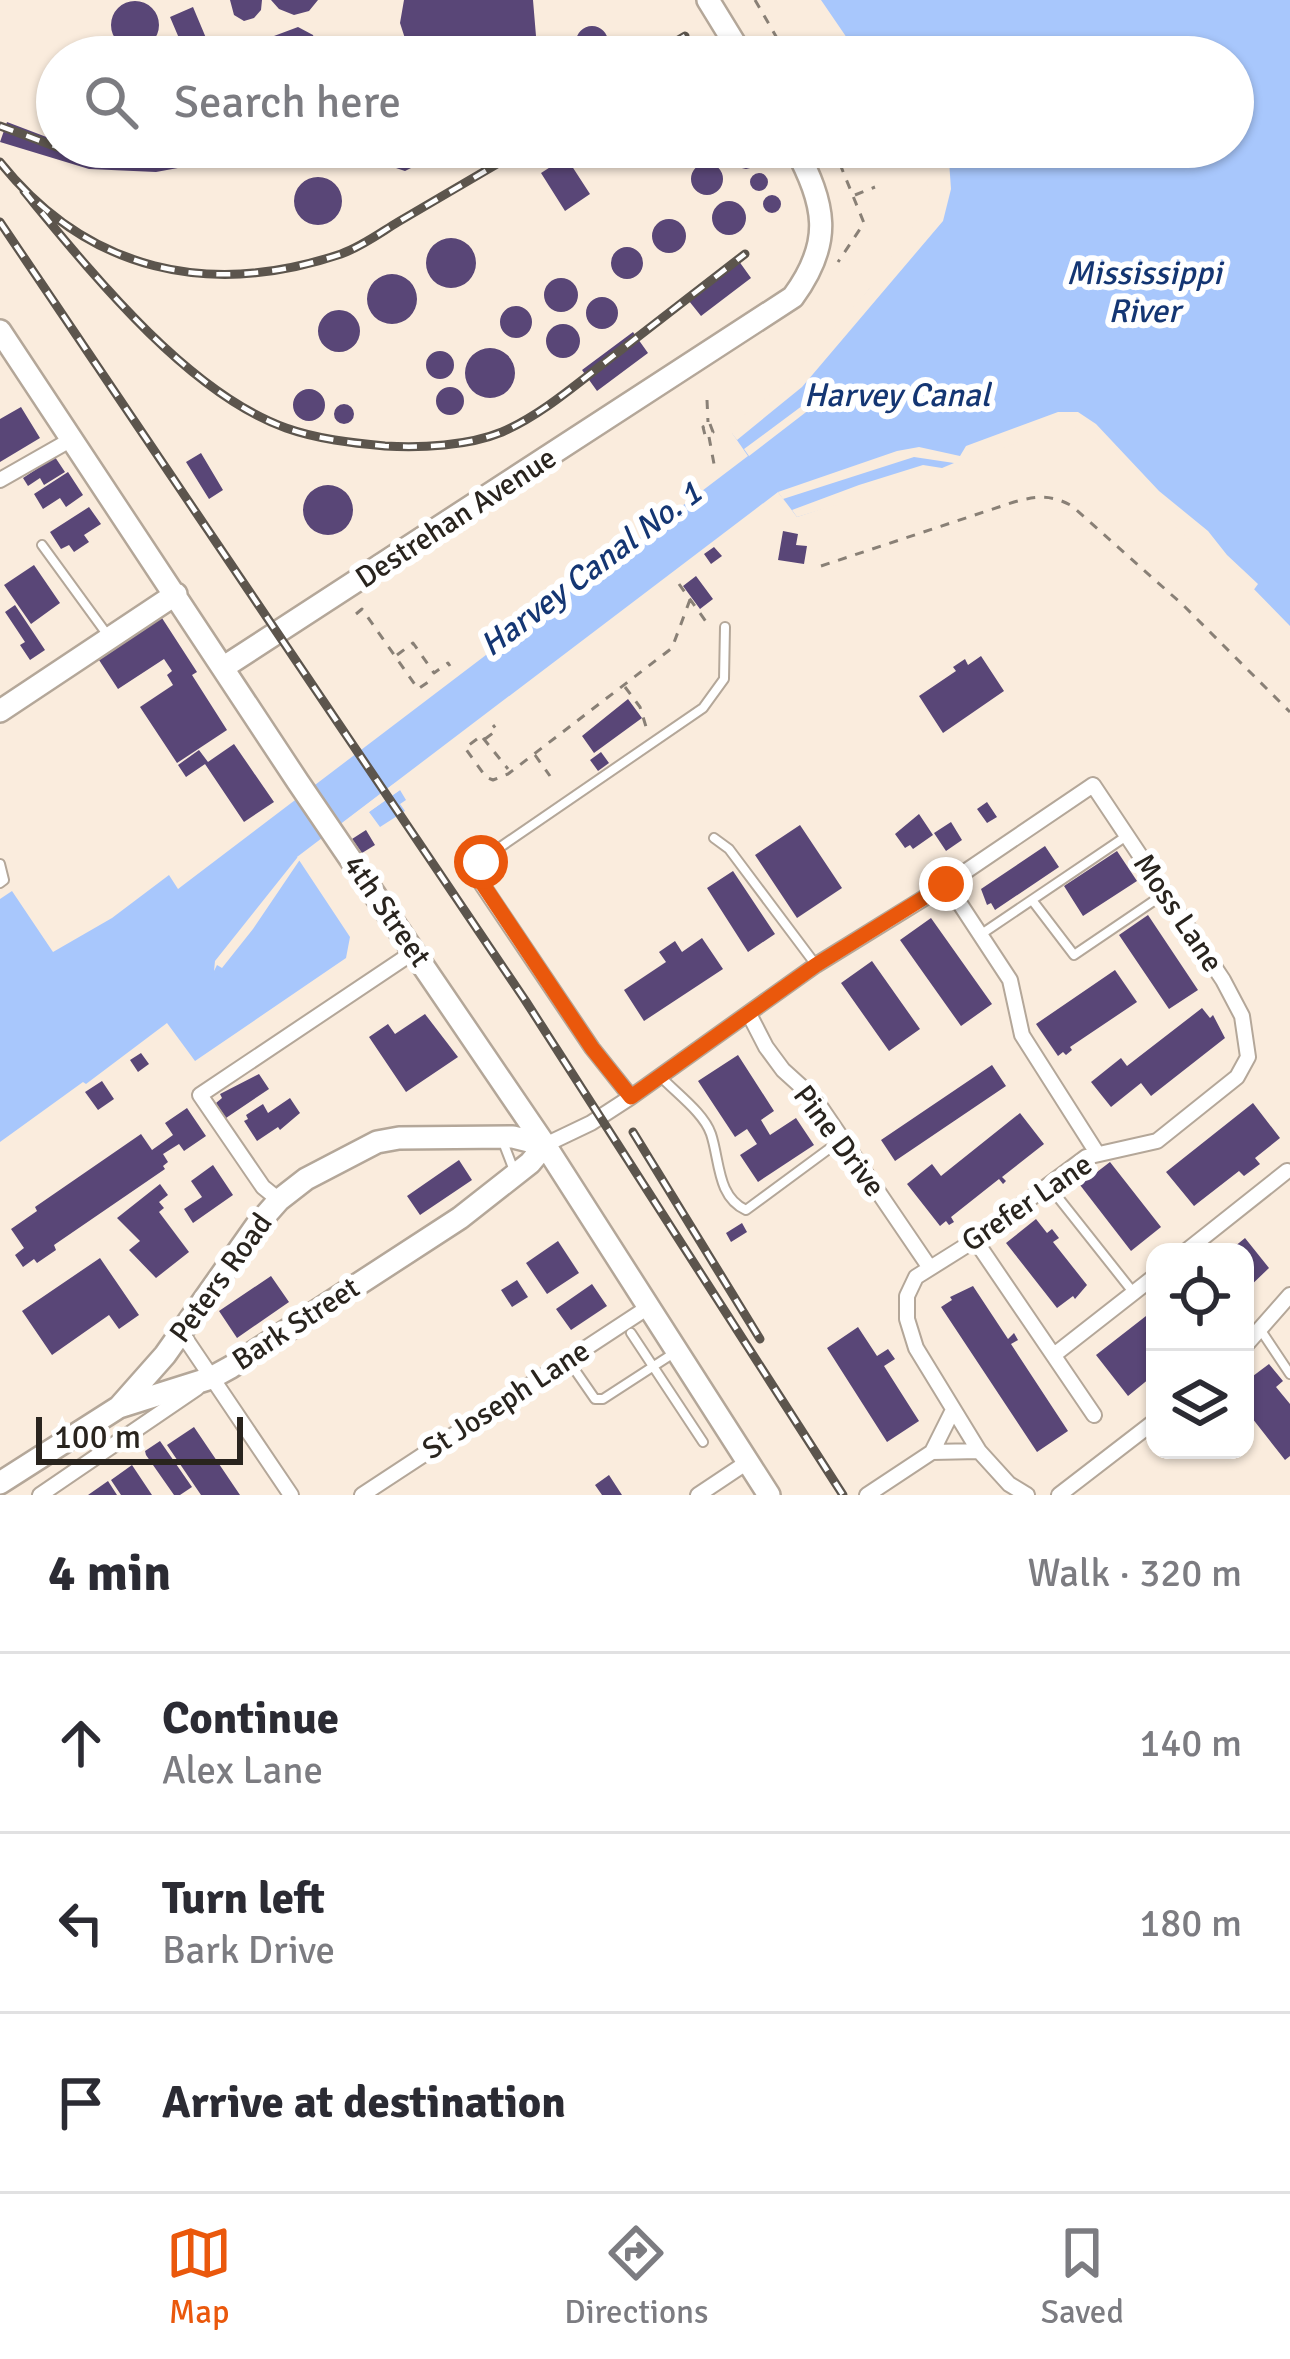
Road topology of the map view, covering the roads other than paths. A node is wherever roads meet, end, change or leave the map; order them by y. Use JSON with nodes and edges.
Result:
{"nodes":[{"id":1,"x":708,"y":0,"type":"edge"},
{"id":2,"x":729,"y":36,"type":"edge"},
{"id":3,"x":804,"y":168,"type":"edge"},
{"id":4,"x":0,"y":331,"type":"edge"},
{"id":5,"x":72,"y":439,"type":"junction"},
{"id":6,"x":0,"y":481,"type":"edge"},
{"id":7,"x":42,"y":545,"type":"dead end"},
{"id":8,"x":176,"y":594,"type":"junction"},
{"id":9,"x":725,"y":627,"type":"dead end"},
{"id":10,"x":110,"y":638,"type":"junction"},
{"id":11,"x":224,"y":667,"type":"junction"},
{"id":12,"x":0,"y":711,"type":"edge"},
{"id":13,"x":1127,"y":836,"type":"junction"},
{"id":14,"x":714,"y":838,"type":"dead end"},
{"id":15,"x":494,"y":851,"type":"joint"},
{"id":16,"x":0,"y":864,"type":"edge"},
{"id":17,"x":0,"y":884,"type":"edge"},
{"id":18,"x":946,"y":884,"type":"junction"},
{"id":19,"x":1165,"y":893,"type":"junction"},
{"id":20,"x":1032,"y":900,"type":"junction"},
{"id":21,"x":980,"y":934,"type":"junction"},
{"id":22,"x":415,"y":951,"type":"junction"},
{"id":23,"x":816,"y":965,"type":"junction"},
{"id":24,"x":749,"y":1014,"type":"junction"},
{"id":25,"x":1246,"y":1048,"type":"joint"},
{"id":26,"x":661,"y":1076,"type":"junction"},
{"id":27,"x":631,"y":1097,"type":"junction"},
{"id":28,"x":501,"y":1138,"type":"junction"},
{"id":29,"x":842,"y":1138,"type":"junction"},
{"id":30,"x":545,"y":1145,"type":"junction"},
{"id":31,"x":1097,"y":1153,"type":"junction"},
{"id":32,"x":1287,"y":1172,"type":"edge"},
{"id":33,"x":515,"y":1174,"type":"junction"},
{"id":34,"x":1048,"y":1185,"type":"junction"},
{"id":35,"x":279,"y":1199,"type":"junction"},
{"id":36,"x":975,"y":1240,"type":"junction"},
{"id":37,"x":1196,"y":1243,"type":"edge"},
{"id":38,"x":930,"y":1268,"type":"junction"},
{"id":39,"x":1146,"y":1283,"type":"edge"},
{"id":40,"x":1134,"y":1293,"type":"junction"},
{"id":41,"x":1290,"y":1295,"type":"edge"},
{"id":42,"x":650,"y":1306,"type":"junction"},
{"id":43,"x":1259,"y":1328,"type":"junction"},
{"id":44,"x":181,"y":1332,"type":"junction"},
{"id":45,"x":631,"y":1333,"type":"dead end"},
{"id":46,"x":1254,"y":1334,"type":"edge"},
{"id":47,"x":678,"y":1351,"type":"junction"},
{"id":48,"x":1054,"y":1355,"type":"junction"},
{"id":49,"x":568,"y":1360,"type":"junction"},
{"id":50,"x":653,"y":1367,"type":"junction"},
{"id":51,"x":1290,"y":1375,"type":"edge"},
{"id":52,"x":211,"y":1378,"type":"junction"},
{"id":53,"x":119,"y":1407,"type":"junction"},
{"id":54,"x":953,"y":1410,"type":"junction"},
{"id":55,"x":1094,"y":1415,"type":"dead end"},
{"id":56,"x":1146,"y":1428,"type":"edge"},
{"id":57,"x":703,"y":1442,"type":"dead end"},
{"id":58,"x":979,"y":1451,"type":"junction"},
{"id":59,"x":932,"y":1452,"type":"junction"},
{"id":60,"x":749,"y":1461,"type":"junction"},
{"id":61,"x":0,"y":1483,"type":"edge"},
{"id":62,"x":40,"y":1495,"type":"edge"},
{"id":63,"x":291,"y":1495,"type":"edge"},
{"id":64,"x":362,"y":1495,"type":"edge"},
{"id":65,"x":698,"y":1495,"type":"edge"},
{"id":66,"x":770,"y":1495,"type":"edge"},
{"id":67,"x":866,"y":1495,"type":"edge"},
{"id":68,"x":1027,"y":1495,"type":"edge"},
{"id":69,"x":1059,"y":1495,"type":"edge"}],
"edges":[{"from":1,"to":2,"type":"main road"},
{"from":3,"to":11,"type":"main road","name":"Destrehan Avenue"},
{"from":4,"to":5,"type":"main road","name":"4th Street"},
{"from":5,"to":6,"type":"street"},
{"from":5,"to":8,"type":"main road","name":"4th Street"},
{"from":7,"to":10,"type":"lane"},
{"from":8,"to":10,"type":"main road"},
{"from":8,"to":11,"type":"main road","name":"4th Street"},
{"from":9,"to":15,"type":"lane"},
{"from":10,"to":12,"type":"main road"},
{"from":11,"to":22,"type":"main road","name":"4th Street"},
{"from":13,"to":18,"type":"street","name":"Moss Lane"},
{"from":13,"to":19,"type":"street","name":"Moss Lane"},
{"from":13,"to":20,"type":"lane"},
{"from":14,"to":23,"type":"lane"},
{"from":15,"to":27,"type":"street"},
{"from":16,"to":17,"type":"lane"},
{"from":18,"to":21,"type":"street"},
{"from":18,"to":23,"type":"street"},
{"from":19,"to":20,"type":"lane"},
{"from":19,"to":25,"type":"street","name":"Moss Lane"},
{"from":20,"to":21,"type":"lane"},
{"from":21,"to":31,"type":"street"},
{"from":22,"to":30,"type":"main road","name":"4th Street"},
{"from":22,"to":35,"type":"street"},
{"from":23,"to":24,"type":"street"},
{"from":24,"to":26,"type":"street"},
{"from":24,"to":29,"type":"street","name":"Pine Drive"},
{"from":25,"to":31,"type":"street","name":"Grefer Lane"},
{"from":26,"to":27,"type":"street"},
{"from":26,"to":29,"type":"lane"},
{"from":27,"to":30,"type":"street"},
{"from":28,"to":30,"type":"main road","name":"Peters Road"},
{"from":28,"to":33,"type":"lane"},
{"from":28,"to":35,"type":"main road","name":"Peters Road"},
{"from":29,"to":38,"type":"street","name":"Pine Drive"},
{"from":30,"to":33,"type":"main road","name":"Bark Street"},
{"from":30,"to":42,"type":"main road","name":"4th Street"},
{"from":31,"to":34,"type":"street","name":"Grefer Lane"},
{"from":32,"to":37,"type":"street"},
{"from":33,"to":52,"type":"main road","name":"Bark Street"},
{"from":34,"to":36,"type":"street","name":"Grefer Lane"},
{"from":34,"to":40,"type":"lane"},
{"from":35,"to":44,"type":"main road","name":"Peters Road"},
{"from":36,"to":38,"type":"street","name":"Grefer Lane"},
{"from":36,"to":48,"type":"street"},
{"from":38,"to":54,"type":"street","name":"Grefer Lane"},
{"from":39,"to":40,"type":"street"},
{"from":40,"to":48,"type":"street"},
{"from":41,"to":43,"type":"street"},
{"from":42,"to":47,"type":"main road","name":"4th Street"},
{"from":42,"to":49,"type":"street","name":"St Joseph Lane"},
{"from":43,"to":46,"type":"street"},
{"from":43,"to":51,"type":"lane"},
{"from":44,"to":52,"type":"street"},
{"from":44,"to":53,"type":"main road","name":"Peters Road"},
{"from":45,"to":50,"type":"lane"},
{"from":47,"to":50,"type":"lane"},
{"from":47,"to":60,"type":"main road","name":"4th Street"},
{"from":48,"to":55,"type":"street"},
{"from":49,"to":50,"type":"lane"},
{"from":49,"to":64,"type":"street","name":"St Joseph Lane"},
{"from":50,"to":57,"type":"lane"},
{"from":52,"to":53,"type":"main road","name":"Peters Road"},
{"from":52,"to":62,"type":"street","name":"Bark Street"},
{"from":52,"to":63,"type":"street"},
{"from":53,"to":61,"type":"main road","name":"Peters Road"},
{"from":54,"to":58,"type":"street","name":"Grefer Lane"},
{"from":54,"to":59,"type":"street"},
{"from":56,"to":69,"type":"street"},
{"from":58,"to":59,"type":"street"},
{"from":58,"to":68,"type":"street","name":"Grefer Lane"},
{"from":59,"to":67,"type":"street"},
{"from":60,"to":65,"type":"street"},
{"from":60,"to":66,"type":"main road","name":"4th Street"}]}
